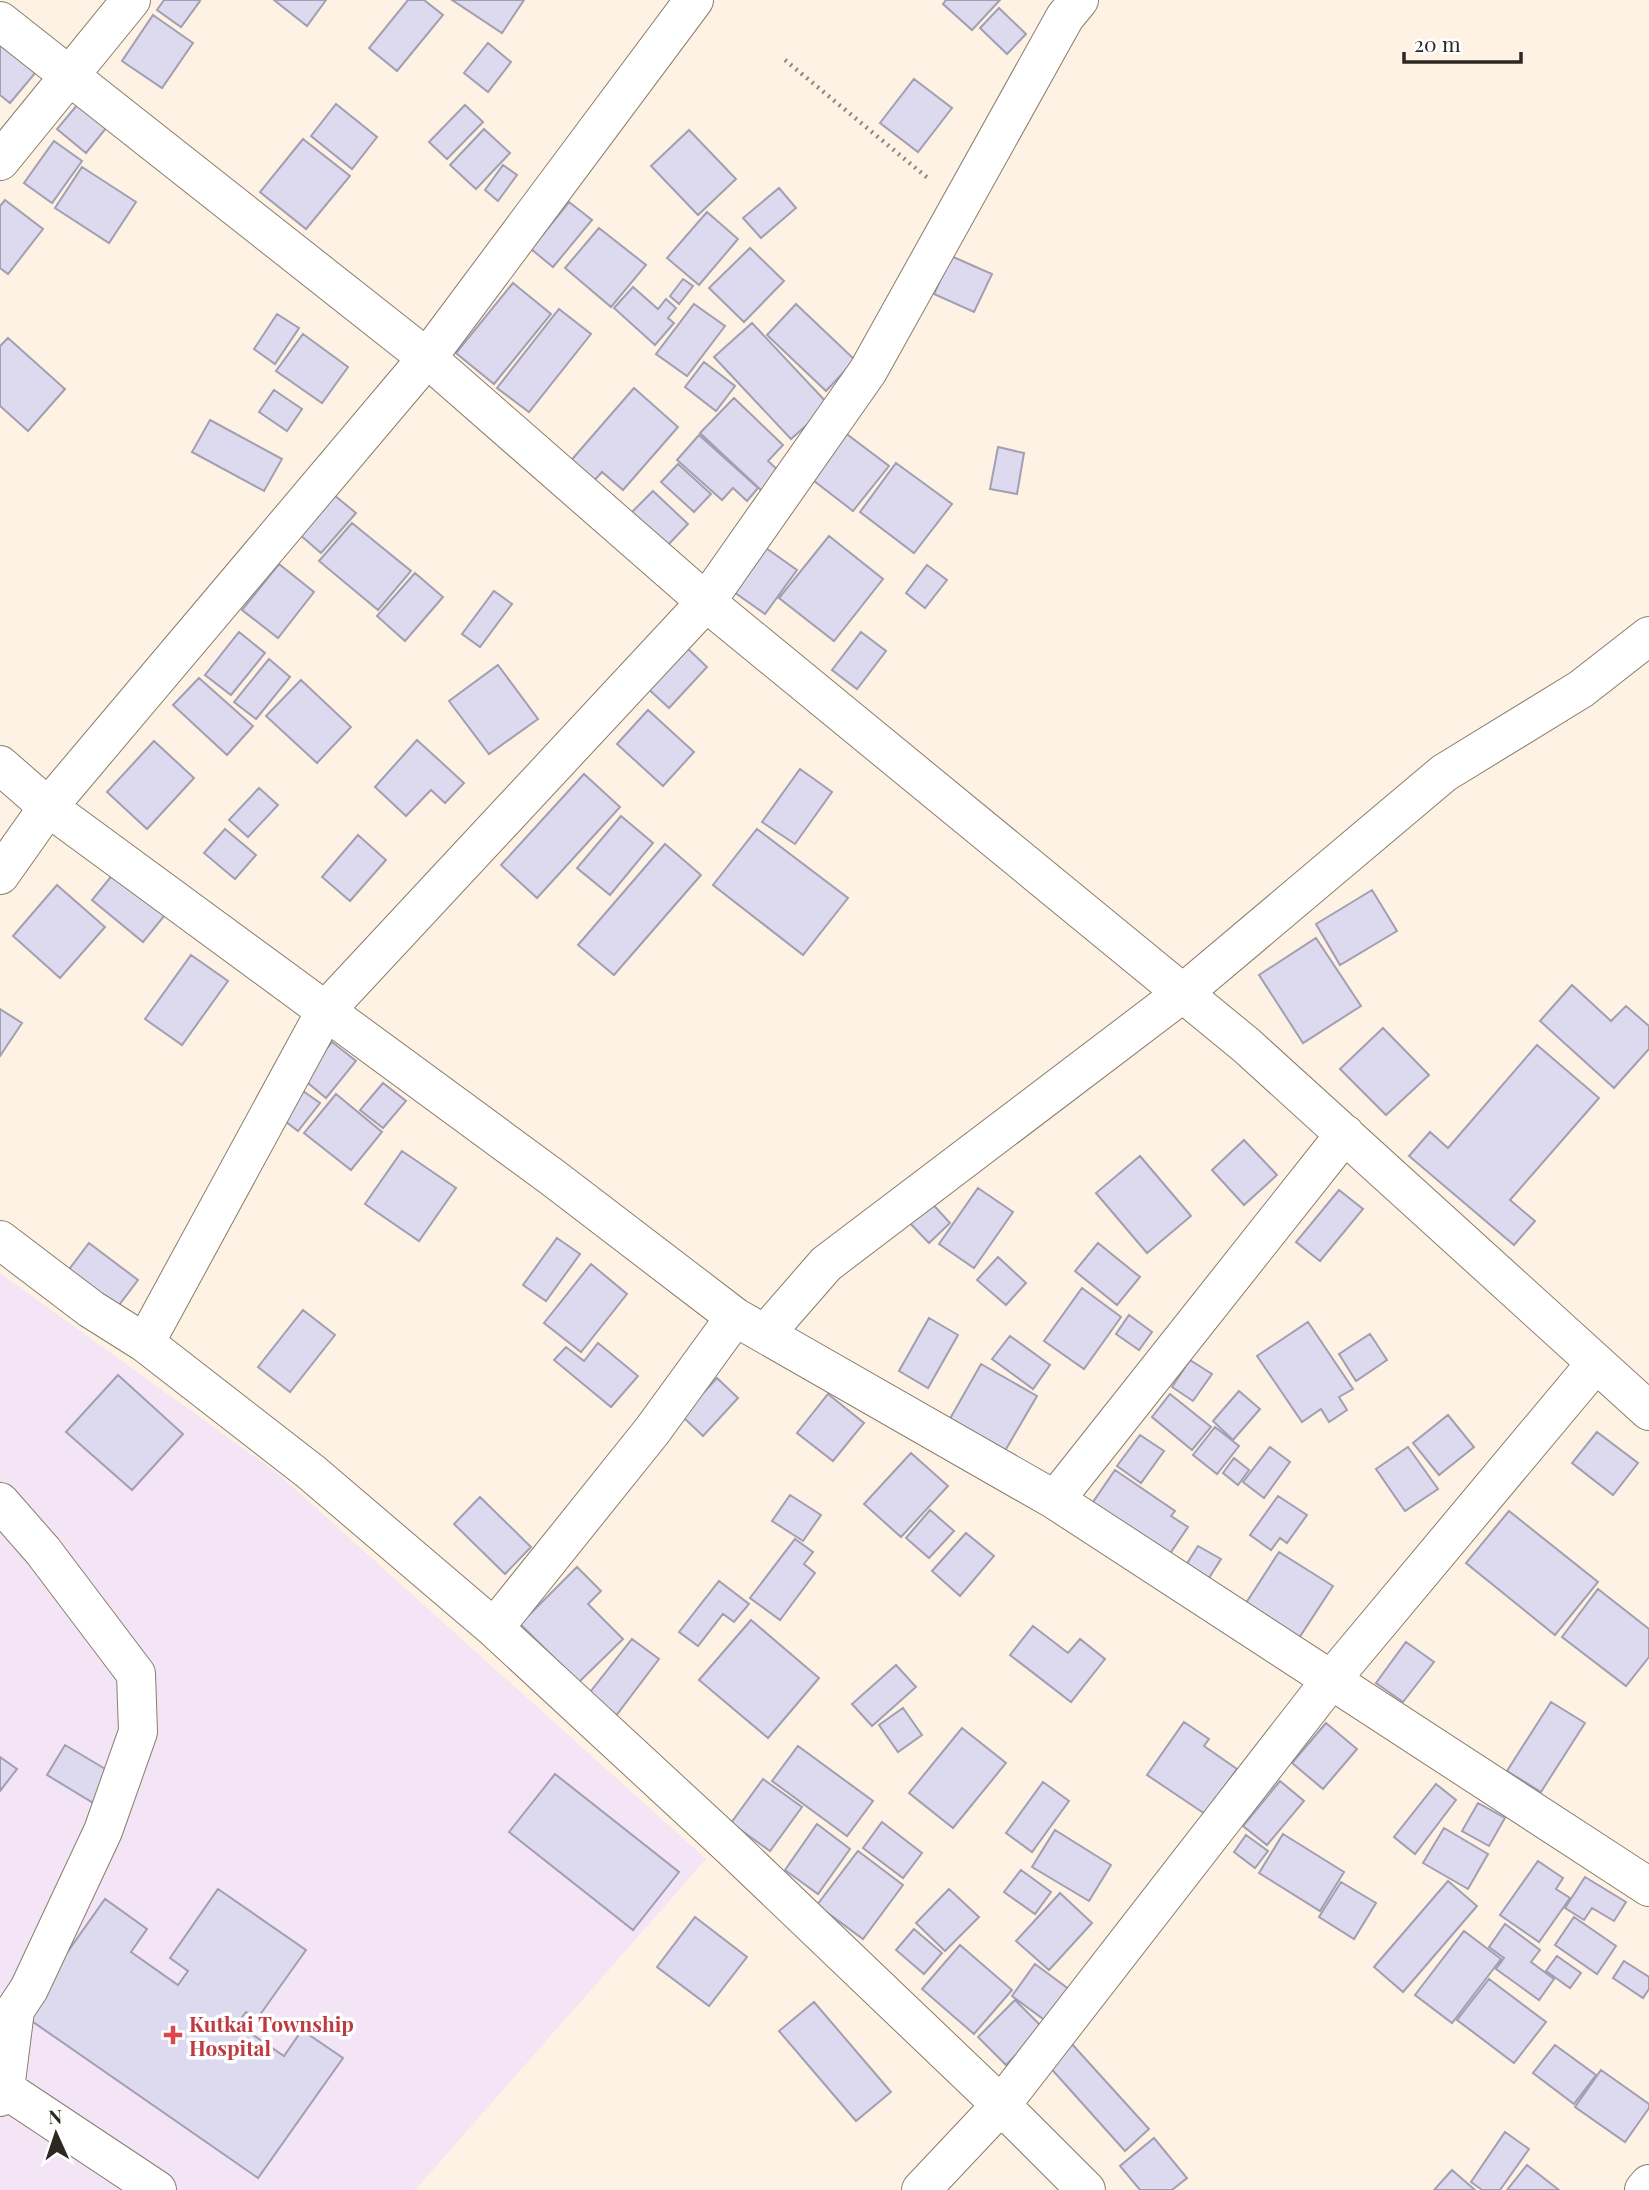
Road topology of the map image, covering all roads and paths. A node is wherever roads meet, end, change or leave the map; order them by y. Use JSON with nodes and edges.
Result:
{"nodes":[{"id":1,"x":131,"y":0,"type":"edge"},
{"id":2,"x":694,"y":0,"type":"edge"},
{"id":3,"x":1079,"y":0,"type":"edge"},
{"id":4,"x":0,"y":20,"type":"edge"},
{"id":5,"x":785,"y":60,"type":"dead end"},
{"id":6,"x":69,"y":75,"type":"junction"},
{"id":7,"x":0,"y":161,"type":"edge"},
{"id":8,"x":960,"y":205,"type":"junction"},
{"id":9,"x":427,"y":358,"type":"junction"},
{"id":10,"x":706,"y":602,"type":"junction"},
{"id":11,"x":1649,"y":636,"type":"edge"},
{"id":12,"x":0,"y":765,"type":"edge"},
{"id":13,"x":48,"y":807,"type":"junction"},
{"id":14,"x":0,"y":875,"type":"edge"},
{"id":15,"x":1183,"y":993,"type":"junction"},
{"id":16,"x":326,"y":1010,"type":"junction"},
{"id":17,"x":1345,"y":1134,"type":"junction"},
{"id":18,"x":0,"y":1240,"type":"edge"},
{"id":19,"x":750,"y":1325,"type":"junction"},
{"id":20,"x":145,"y":1343,"type":"junction"},
{"id":21,"x":1596,"y":1363,"type":"junction"},
{"id":22,"x":1649,"y":1412,"type":"edge"},
{"id":23,"x":1055,"y":1500,"type":"junction"},
{"id":24,"x":0,"y":1502,"type":"edge"},
{"id":25,"x":494,"y":1628,"type":"junction"},
{"id":26,"x":1331,"y":1680,"type":"junction"},
{"id":27,"x":1649,"y":1887,"type":"edge"},
{"id":28,"x":2,"y":2093,"type":"edge"},
{"id":29,"x":1001,"y":2105,"type":"junction"},
{"id":30,"x":1649,"y":2184,"type":"edge"},
{"id":31,"x":157,"y":2190,"type":"edge"},
{"id":32,"x":921,"y":2190,"type":"edge"},
{"id":33,"x":1086,"y":2190,"type":"edge"},
{"id":34,"x":1644,"y":2190,"type":"edge"}],
"edges":[{"from":1,"to":6,"type":"street"},
{"from":2,"to":9,"type":"street"},
{"from":3,"to":8,"type":"street"},
{"from":4,"to":6,"type":"street"},
{"from":5,"to":8,"type":"path"},
{"from":6,"to":7,"type":"street"},
{"from":6,"to":9,"type":"street"},
{"from":8,"to":10,"type":"street"},
{"from":9,"to":10,"type":"street"},
{"from":9,"to":13,"type":"street"},
{"from":10,"to":15,"type":"street"},
{"from":10,"to":16,"type":"street"},
{"from":11,"to":15,"type":"street"},
{"from":12,"to":13,"type":"street"},
{"from":13,"to":14,"type":"street"},
{"from":13,"to":16,"type":"street"},
{"from":15,"to":17,"type":"street"},
{"from":15,"to":19,"type":"street"},
{"from":16,"to":19,"type":"street"},
{"from":16,"to":20,"type":"street"},
{"from":17,"to":21,"type":"street"},
{"from":17,"to":23,"type":"street"},
{"from":18,"to":20,"type":"street"},
{"from":19,"to":23,"type":"street"},
{"from":19,"to":25,"type":"street"},
{"from":20,"to":25,"type":"street"},
{"from":21,"to":22,"type":"street"},
{"from":21,"to":26,"type":"street"},
{"from":23,"to":26,"type":"street"},
{"from":24,"to":28,"type":"street"},
{"from":25,"to":29,"type":"street"},
{"from":26,"to":27,"type":"street"},
{"from":26,"to":29,"type":"street"},
{"from":28,"to":31,"type":"street"},
{"from":29,"to":32,"type":"street"},
{"from":29,"to":33,"type":"street"},
{"from":30,"to":34,"type":"street"}]}
